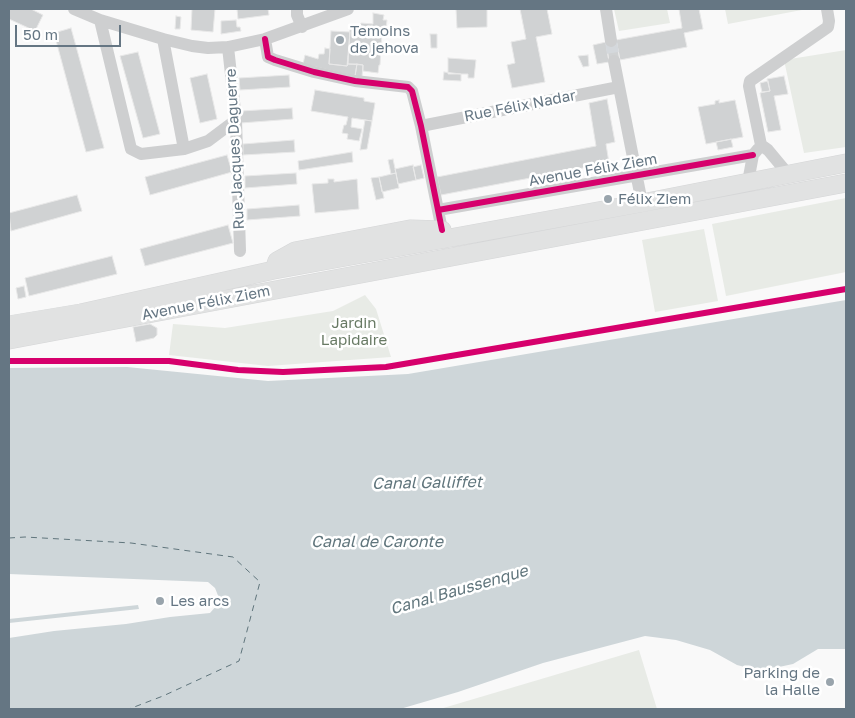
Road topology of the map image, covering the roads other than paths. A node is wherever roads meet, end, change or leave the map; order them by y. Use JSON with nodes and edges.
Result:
{"nodes":[{"id":1,"x":74,"y":9,"type":"edge"},
{"id":2,"x":297,"y":9,"type":"edge"},
{"id":3,"x":348,"y":9,"type":"edge"},
{"id":4,"x":606,"y":9,"type":"edge"},
{"id":5,"x":827,"y":9,"type":"edge"},
{"id":6,"x":100,"y":20,"type":"junction"},
{"id":7,"x":302,"y":27,"type":"junction"},
{"id":8,"x":163,"y":39,"type":"junction"},
{"id":9,"x":265,"y":39,"type":"junction"},
{"id":10,"x":611,"y":42,"type":"tunnel mouth"},
{"id":11,"x":228,"y":47,"type":"junction"},
{"id":12,"x":614,"y":61,"type":"tunnel mouth"},
{"id":13,"x":620,"y":86,"type":"junction"},
{"id":14,"x":236,"y":120,"type":"junction"},
{"id":15,"x":421,"y":126,"type":"junction"},
{"id":16,"x":184,"y":149,"type":"junction"},
{"id":17,"x":757,"y":150,"type":"junction"},
{"id":18,"x":846,"y":163,"type":"edge"},
{"id":19,"x":788,"y":174,"type":"junction"},
{"id":20,"x":637,"y":176,"type":"junction"},
{"id":21,"x":748,"y":182,"type":"junction"},
{"id":22,"x":846,"y":184,"type":"edge"},
{"id":23,"x":642,"y":203,"type":"junction"},
{"id":24,"x":438,"y":210,"type":"junction"},
{"id":25,"x":442,"y":235,"type":"junction"},
{"id":26,"x":240,"y":251,"type":"dead end"},
{"id":27,"x":9,"y":325,"type":"edge"},
{"id":28,"x":9,"y":340,"type":"edge"}],
"edges":[{"from":1,"to":6,"type":"street"},
{"from":2,"to":7,"type":"street"},
{"from":3,"to":7,"type":"street"},
{"from":4,"to":10,"type":"street"},
{"from":5,"to":17,"type":"street"},
{"from":6,"to":8,"type":"street"},
{"from":6,"to":16,"type":"street"},
{"from":7,"to":9,"type":"street"},
{"from":8,"to":11,"type":"street"},
{"from":8,"to":16,"type":"street"},
{"from":9,"to":11,"type":"street"},
{"from":9,"to":15,"type":"street"},
{"from":11,"to":14,"type":"street","name":"Rue Jacques Daguerre"},
{"from":12,"to":13,"type":"street"},
{"from":13,"to":15,"type":"street","name":"Rue Félix Nadar"},
{"from":13,"to":20,"type":"street"},
{"from":14,"to":16,"type":"street"},
{"from":14,"to":26,"type":"street","name":"Rue Jacques Daguerre"},
{"from":15,"to":24,"type":"street"},
{"from":17,"to":19,"type":"street"},
{"from":17,"to":20,"type":"street","name":"Avenue Félix Ziem"},
{"from":17,"to":21,"type":"street"},
{"from":18,"to":19,"type":"main road","name":"Avenue Félix Ziem"},
{"from":19,"to":21,"type":"main road","name":"Avenue Félix Ziem"},
{"from":20,"to":23,"type":"street","name":"Avenue Félix Ziem"},
{"from":20,"to":24,"type":"street","name":"Avenue Félix Ziem"},
{"from":21,"to":23,"type":"main road","name":"Avenue Félix Ziem"},
{"from":22,"to":28,"type":"main road","name":"Avenue Félix Ziem"},
{"from":23,"to":25,"type":"main road","name":"Avenue Félix Ziem"},
{"from":24,"to":25,"type":"street"},
{"from":25,"to":27,"type":"main road","name":"Avenue Félix Ziem"}]}
